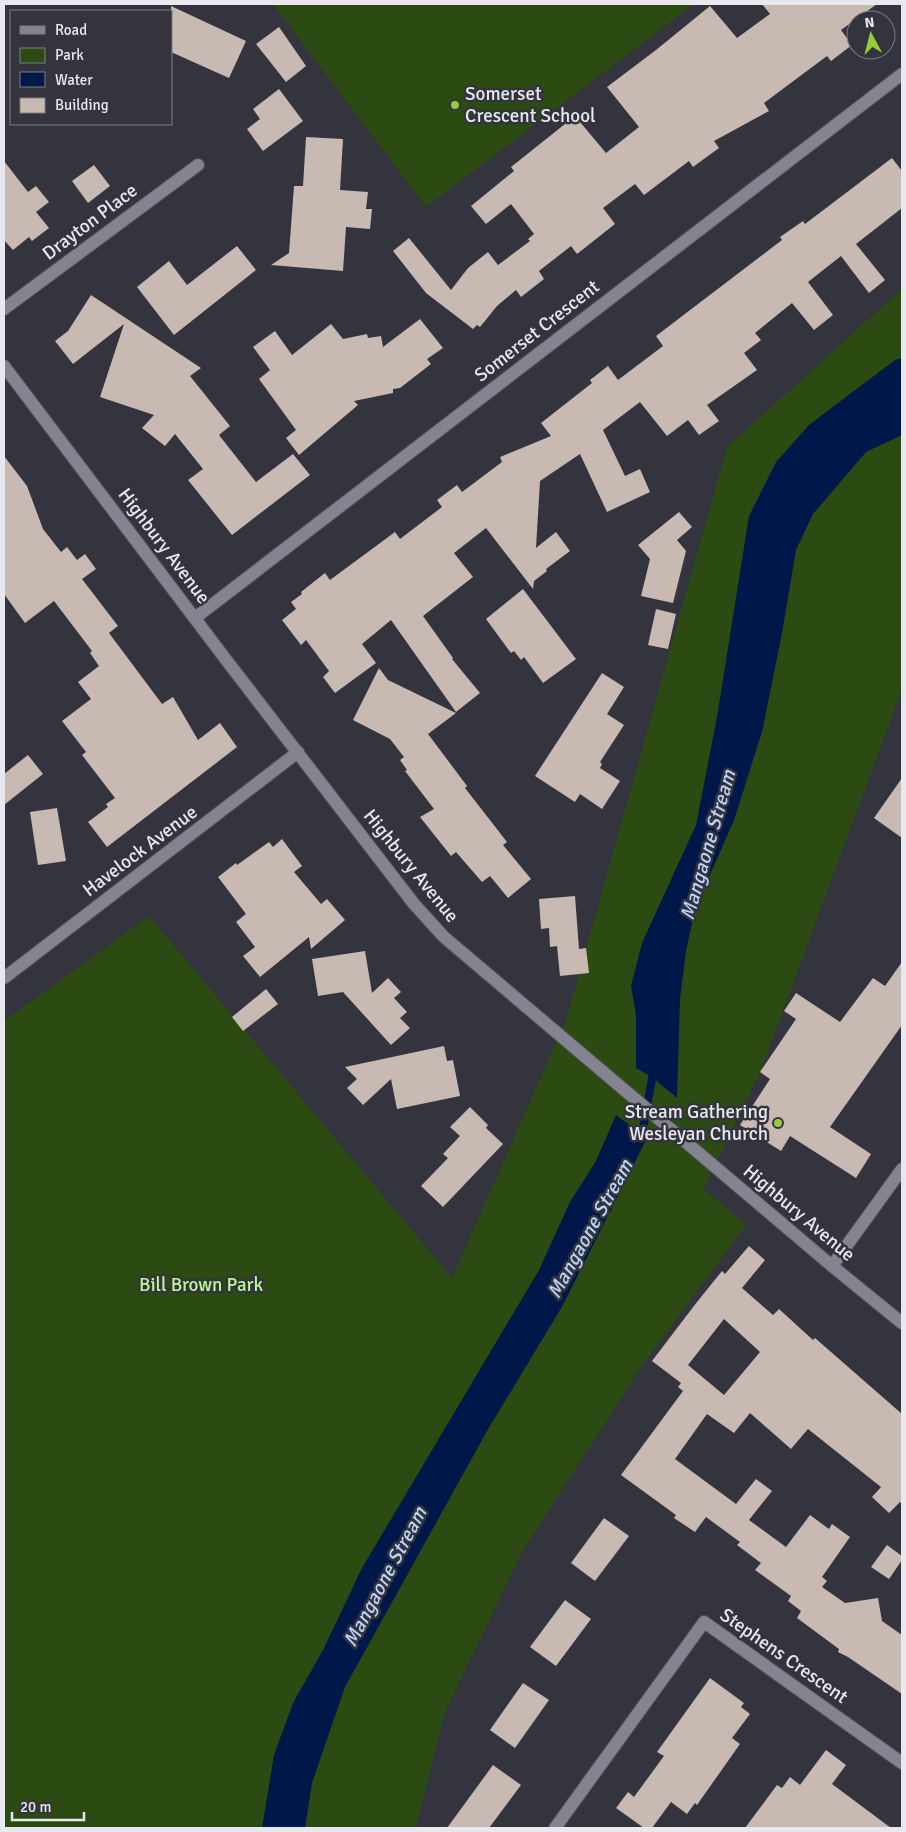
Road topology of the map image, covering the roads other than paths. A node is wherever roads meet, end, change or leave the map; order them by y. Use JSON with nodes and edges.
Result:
{"nodes":[{"id":1,"x":902,"y":74,"type":"edge"},
{"id":2,"x":198,"y":165,"type":"dead end"},
{"id":3,"x":4,"y":309,"type":"edge"},
{"id":4,"x":4,"y":366,"type":"edge"},
{"id":5,"x":195,"y":618,"type":"junction"},
{"id":6,"x":298,"y":752,"type":"junction"},
{"id":7,"x":4,"y":978,"type":"edge"},
{"id":8,"x":902,"y":1169,"type":"edge"},
{"id":9,"x":832,"y":1266,"type":"junction"},
{"id":10,"x":902,"y":1323,"type":"edge"},
{"id":11,"x":902,"y":1763,"type":"edge"},
{"id":12,"x":555,"y":1828,"type":"edge"}],
"edges":[{"from":1,"to":5,"type":"street","name":"Somerset Crescent"},
{"from":2,"to":3,"type":"street","name":"Drayton Place"},
{"from":4,"to":5,"type":"street","name":"Highbury Avenue"},
{"from":5,"to":6,"type":"street","name":"Highbury Avenue"},
{"from":6,"to":7,"type":"street","name":"Havelock Avenue"},
{"from":6,"to":9,"type":"street","name":"Highbury Avenue"},
{"from":8,"to":9,"type":"street"},
{"from":9,"to":10,"type":"street","name":"Highbury Avenue"},
{"from":11,"to":12,"type":"street","name":"Stephens Crescent"}]}
